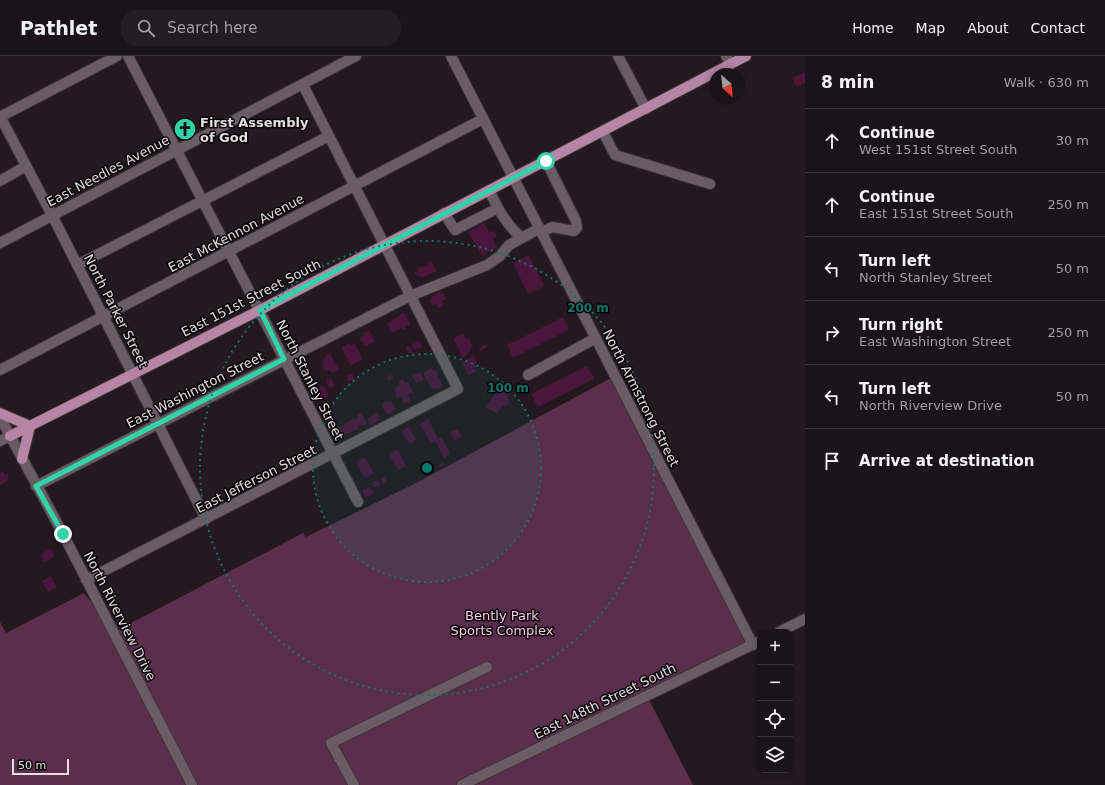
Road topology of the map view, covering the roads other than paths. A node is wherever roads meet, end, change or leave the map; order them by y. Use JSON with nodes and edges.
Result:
{"nodes":[{"id":1,"x":116,"y":56,"type":"edge"},
{"id":2,"x":128,"y":56,"type":"edge"},
{"id":3,"x":356,"y":56,"type":"edge"},
{"id":4,"x":451,"y":56,"type":"edge"},
{"id":5,"x":618,"y":56,"type":"edge"},
{"id":6,"x":746,"y":56,"type":"edge"},
{"id":7,"x":728,"y":60,"type":"edge"},
{"id":8,"x":303,"y":85,"type":"junction"},
{"id":9,"x":646,"y":109,"type":"junction"},
{"id":10,"x":0,"y":117,"type":"edge"},
{"id":11,"x":484,"y":119,"type":"junction"},
{"id":12,"x":603,"y":132,"type":"junction"},
{"id":13,"x":329,"y":136,"type":"junction"},
{"id":14,"x":178,"y":150,"type":"junction"},
{"id":15,"x":546,"y":161,"type":"junction"},
{"id":16,"x":26,"y":166,"type":"junction"},
{"id":17,"x":514,"y":178,"type":"junction"},
{"id":18,"x":0,"y":181,"type":"edge"},
{"id":19,"x":710,"y":184,"type":"dead end"},
{"id":20,"x":354,"y":185,"type":"junction"},
{"id":21,"x":489,"y":190,"type":"junction"},
{"id":22,"x":204,"y":200,"type":"junction"},
{"id":23,"x":498,"y":208,"type":"junction"},
{"id":24,"x":444,"y":213,"type":"junction"},
{"id":25,"x":52,"y":216,"type":"junction"},
{"id":26,"x":541,"y":230,"type":"junction"},
{"id":27,"x":521,"y":237,"type":"junction"},
{"id":28,"x":0,"y":243,"type":"edge"},
{"id":29,"x":385,"y":245,"type":"junction"},
{"id":30,"x":229,"y":252,"type":"junction"},
{"id":31,"x":77,"y":265,"type":"junction"},
{"id":32,"x":410,"y":296,"type":"junction"},
{"id":33,"x":260,"y":310,"type":"junction"},
{"id":34,"x":103,"y":316,"type":"junction"},
{"id":35,"x":596,"y":338,"type":"junction"},
{"id":36,"x":284,"y":359,"type":"junction"},
{"id":37,"x":0,"y":370,"type":"edge"},
{"id":38,"x":133,"y":373,"type":"junction"},
{"id":39,"x":528,"y":375,"type":"dead end"},
{"id":40,"x":0,"y":412,"type":"edge"},
{"id":41,"x":0,"y":417,"type":"edge"},
{"id":42,"x":158,"y":424,"type":"junction"},
{"id":43,"x":30,"y":426,"type":"junction"},
{"id":44,"x":10,"y":436,"type":"junction"},
{"id":45,"x":0,"y":441,"type":"edge"},
{"id":46,"x":332,"y":455,"type":"junction"},
{"id":47,"x":22,"y":459,"type":"junction"},
{"id":48,"x":36,"y":486,"type":"junction"},
{"id":49,"x":358,"y":502,"type":"dead end"},
{"id":50,"x":206,"y":519,"type":"junction"},
{"id":51,"x":86,"y":580,"type":"junction"},
{"id":52,"x":805,"y":619,"type":"edge"},
{"id":53,"x":785,"y":629,"type":"edge"},
{"id":54,"x":757,"y":643,"type":"edge"},
{"id":55,"x":487,"y":667,"type":"dead end"},
{"id":56,"x":192,"y":785,"type":"edge"},
{"id":57,"x":354,"y":785,"type":"edge"},
{"id":58,"x":462,"y":785,"type":"edge"}],
"edges":[{"from":1,"to":10,"type":"street"},
{"from":2,"to":14,"type":"street","name":"North Stanley Street"},
{"from":3,"to":8,"type":"street","name":"East Needles Avenue"},
{"from":4,"to":11,"type":"street","name":"North Armstrong Street"},
{"from":5,"to":9,"type":"street"},
{"from":6,"to":7,"type":"main road","name":"East 151st Street South"},
{"from":7,"to":9,"type":"main road","name":"East 151st Street South"},
{"from":8,"to":13,"type":"street"},
{"from":8,"to":14,"type":"street","name":"East Needles Avenue"},
{"from":9,"to":12,"type":"main road","name":"East 151st Street South"},
{"from":10,"to":16,"type":"street","name":"North Parker Street"},
{"from":11,"to":17,"type":"street","name":"North Armstrong Street"},
{"from":11,"to":20,"type":"street","name":"East McKennon Avenue"},
{"from":12,"to":15,"type":"main road","name":"East 151st Street South"},
{"from":12,"to":19,"type":"street"},
{"from":13,"to":20,"type":"street"},
{"from":13,"to":22,"type":"street"},
{"from":14,"to":22,"type":"street","name":"North Stanley Street"},
{"from":14,"to":25,"type":"street","name":"East Needles Avenue"},
{"from":15,"to":17,"type":"main road","name":"East 151st Street South"},
{"from":15,"to":26,"type":"street","name":"East Washington Street"},
{"from":16,"to":18,"type":"street"},
{"from":16,"to":25,"type":"street","name":"North Parker Street"},
{"from":17,"to":21,"type":"main road","name":"East 151st Street South"},
{"from":17,"to":26,"type":"street","name":"North Armstrong Street"},
{"from":20,"to":29,"type":"street"},
{"from":20,"to":30,"type":"street","name":"East McKennon Avenue"},
{"from":21,"to":23,"type":"street"},
{"from":21,"to":24,"type":"main road","name":"East 151st Street South"},
{"from":22,"to":30,"type":"street","name":"North Stanley Street"},
{"from":22,"to":31,"type":"street"},
{"from":23,"to":24,"type":"street"},
{"from":23,"to":27,"type":"street"},
{"from":24,"to":29,"type":"main road","name":"East 151st Street South"},
{"from":25,"to":28,"type":"street","name":"East Needles Avenue"},
{"from":25,"to":31,"type":"street","name":"North Parker Street"},
{"from":26,"to":27,"type":"street","name":"East Washington Street"},
{"from":26,"to":35,"type":"street","name":"North Armstrong Street"},
{"from":27,"to":32,"type":"street","name":"East Washington Street"},
{"from":29,"to":32,"type":"street"},
{"from":29,"to":33,"type":"main road","name":"East 151st Street South"},
{"from":30,"to":33,"type":"street","name":"North Stanley Street"},
{"from":30,"to":34,"type":"street","name":"East McKennon Avenue"},
{"from":31,"to":34,"type":"street","name":"North Parker Street"},
{"from":32,"to":36,"type":"street","name":"East Washington Street"},
{"from":32,"to":46,"type":"street","name":"East Jefferson Street"},
{"from":33,"to":36,"type":"street","name":"North Stanley Street"},
{"from":33,"to":38,"type":"main road","name":"East 151st Street South"},
{"from":34,"to":37,"type":"street","name":"East McKennon Avenue"},
{"from":34,"to":38,"type":"street","name":"North Parker Street"},
{"from":35,"to":39,"type":"street"},
{"from":35,"to":54,"type":"street","name":"North Armstrong Street"},
{"from":36,"to":42,"type":"street","name":"East Washington Street"},
{"from":36,"to":46,"type":"street","name":"North Stanley Street"},
{"from":38,"to":42,"type":"street","name":"North Parker Street"},
{"from":38,"to":43,"type":"main road","name":"East 151st Street South"},
{"from":40,"to":43,"type":"main road"},
{"from":41,"to":44,"type":"street","name":"North Riverview Drive"},
{"from":42,"to":48,"type":"street","name":"East Washington Street"},
{"from":42,"to":50,"type":"street","name":"North Parker Street"},
{"from":43,"to":44,"type":"main road","name":"East 151st Street South"},
{"from":43,"to":47,"type":"main road"},
{"from":44,"to":45,"type":"street","name":"East 151st Street South"},
{"from":44,"to":47,"type":"street","name":"North Riverview Drive"},
{"from":46,"to":49,"type":"street","name":"North Stanley Street"},
{"from":46,"to":50,"type":"street","name":"East Jefferson Street"},
{"from":47,"to":48,"type":"street","name":"North Riverview Drive"},
{"from":48,"to":51,"type":"street","name":"North Riverview Drive"},
{"from":50,"to":51,"type":"street","name":"East Jefferson Street"},
{"from":51,"to":56,"type":"street","name":"North Riverview Drive"},
{"from":52,"to":53,"type":"street"},
{"from":54,"to":58,"type":"street","name":"East 148th Street South"},
{"from":55,"to":57,"type":"street"}]}
